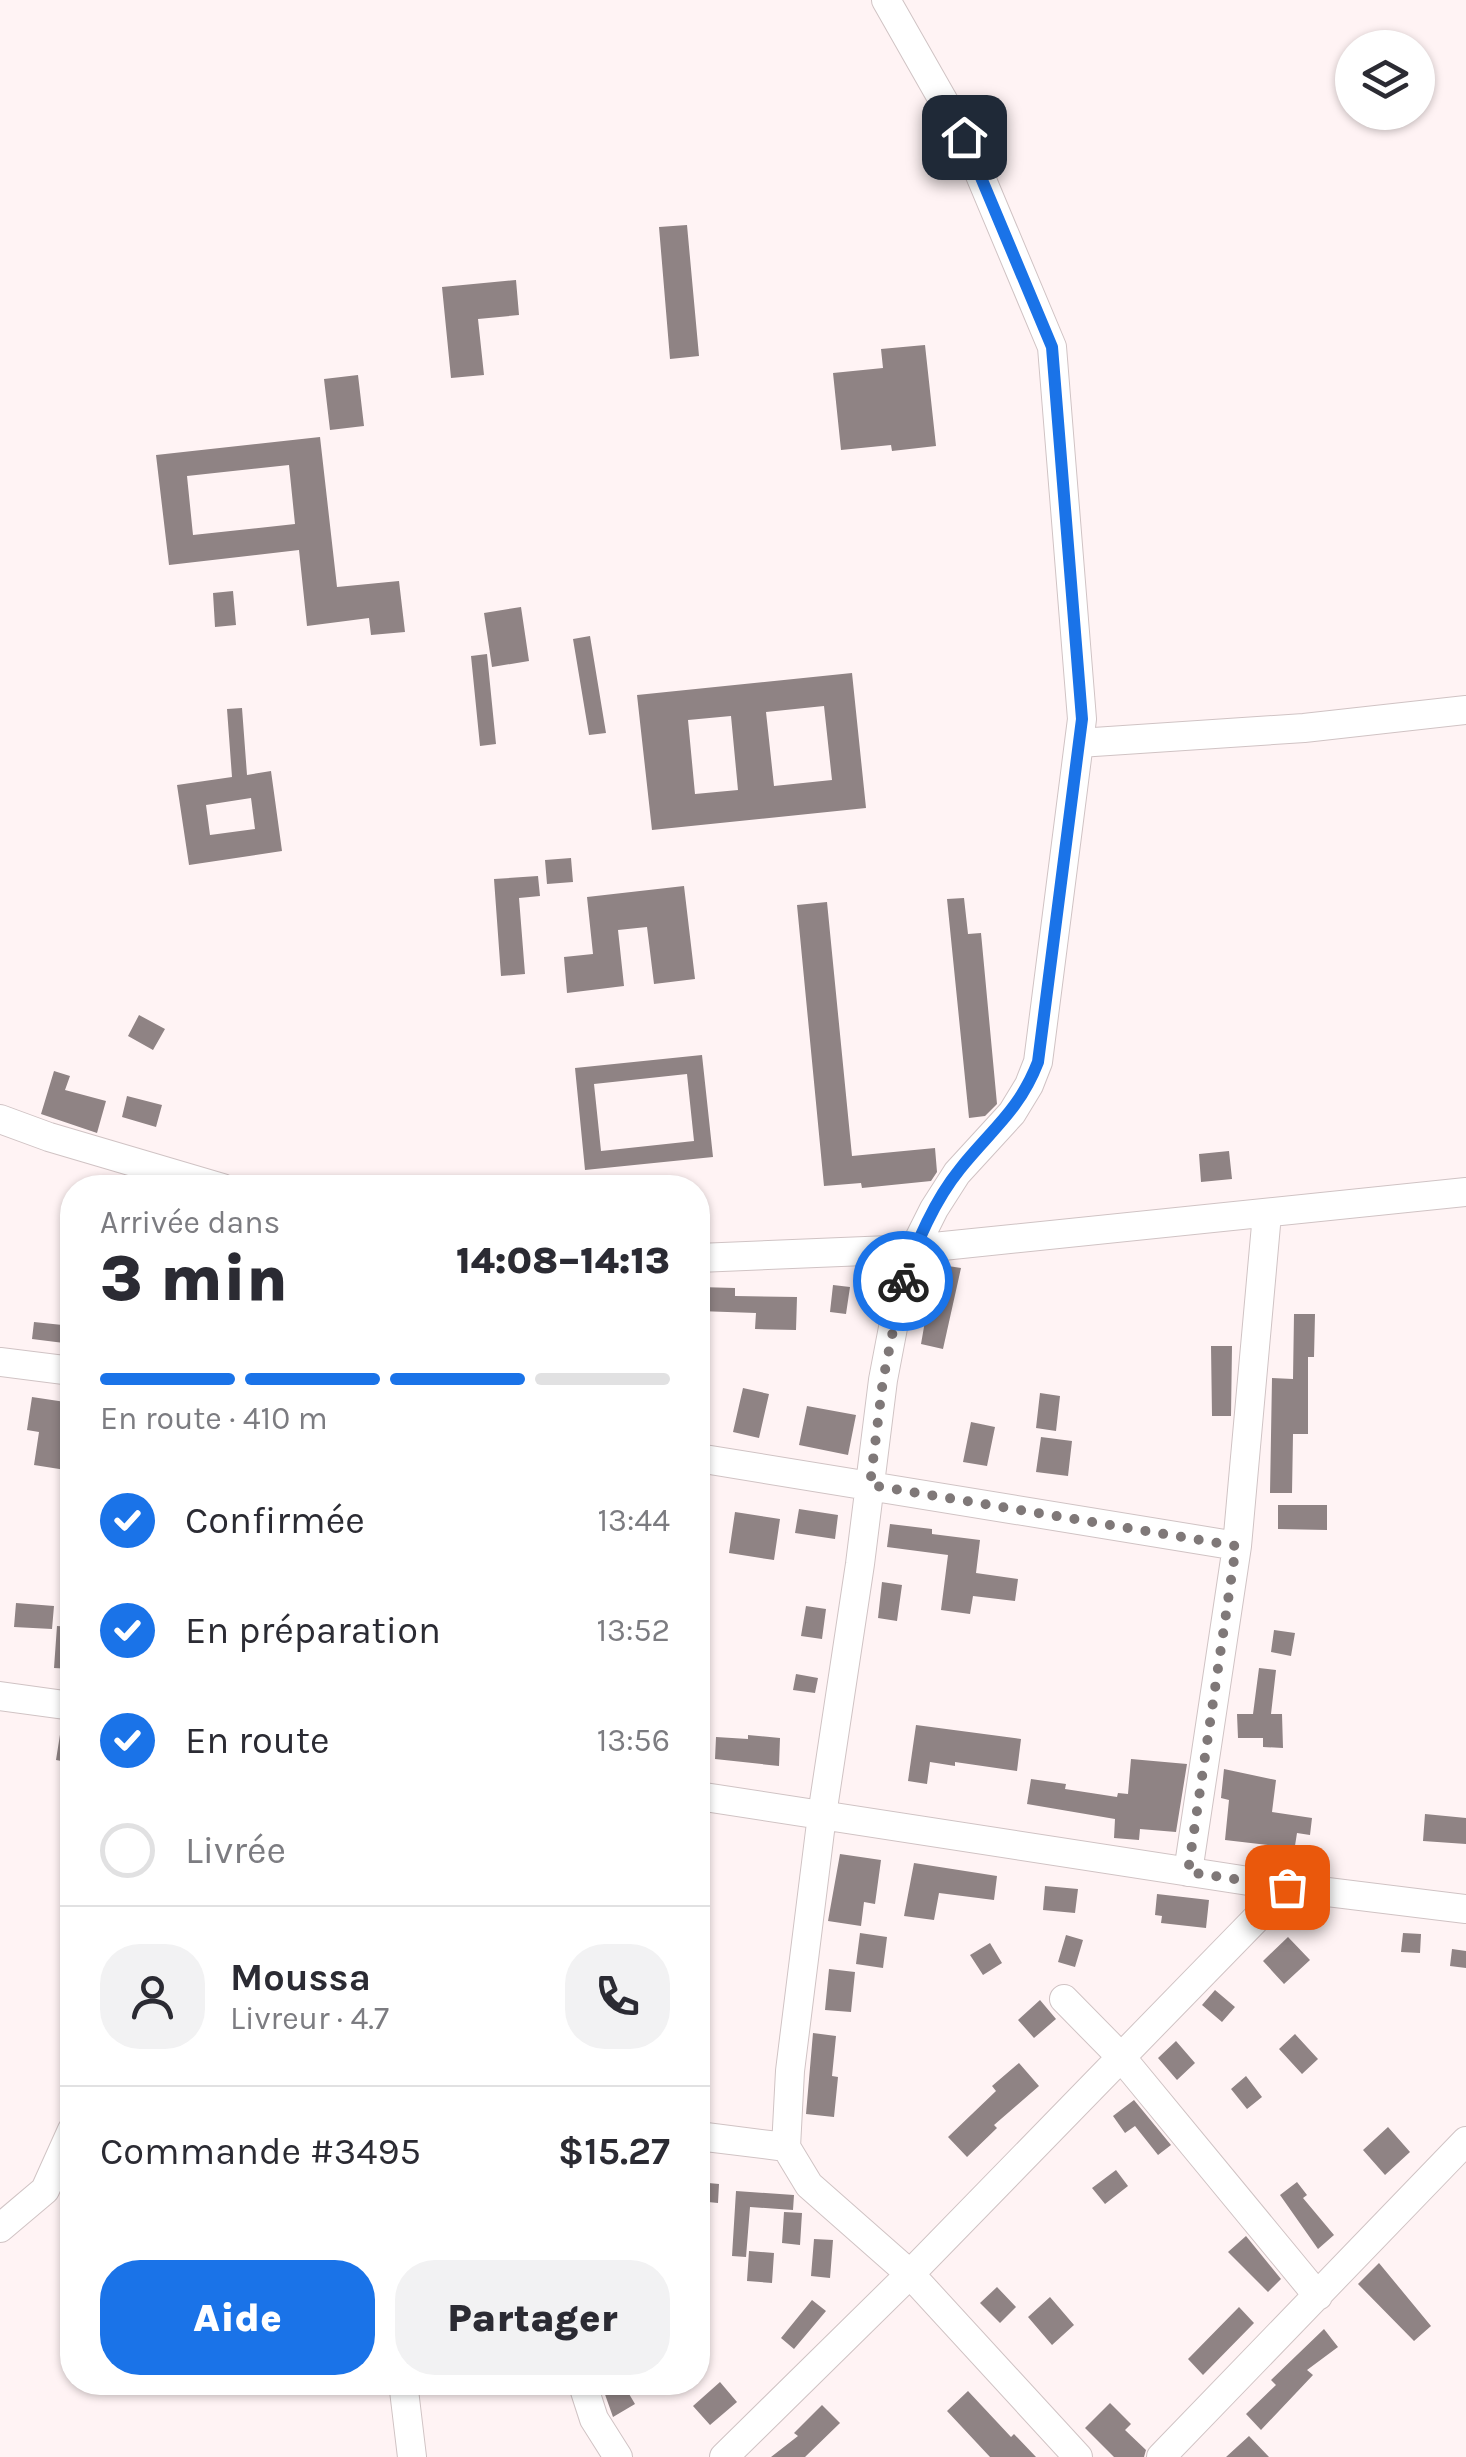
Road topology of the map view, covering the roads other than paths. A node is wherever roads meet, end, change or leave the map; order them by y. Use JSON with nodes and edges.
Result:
{"nodes":[{"id":1,"x":886,"y":0,"type":"edge"},
{"id":2,"x":1466,"y":710,"type":"edge"},
{"id":3,"x":1079,"y":743,"type":"junction"},
{"id":4,"x":0,"y":1119,"type":"edge"},
{"id":5,"x":177,"y":1175,"type":"edge"},
{"id":6,"x":1466,"y":1192,"type":"edge"},
{"id":7,"x":1268,"y":1214,"type":"junction"},
{"id":8,"x":914,"y":1249,"type":"junction"},
{"id":9,"x":710,"y":1258,"type":"edge"},
{"id":10,"x":0,"y":1362,"type":"edge"},
{"id":11,"x":60,"y":1370,"type":"edge"},
{"id":12,"x":710,"y":1460,"type":"edge"},
{"id":13,"x":870,"y":1485,"type":"junction"},
{"id":14,"x":1236,"y":1546,"type":"junction"},
{"id":15,"x":0,"y":1696,"type":"edge"},
{"id":16,"x":60,"y":1704,"type":"edge"},
{"id":17,"x":710,"y":1798,"type":"edge"},
{"id":18,"x":822,"y":1815,"type":"junction"},
{"id":19,"x":1188,"y":1872,"type":"junction"},
{"id":20,"x":1287,"y":1887,"type":"junction"},
{"id":21,"x":1466,"y":1909,"type":"edge"},
{"id":22,"x":1064,"y":1998,"type":"dead end"},
{"id":23,"x":1121,"y":2057,"type":"junction"},
{"id":24,"x":710,"y":2138,"type":"edge"},
{"id":25,"x":1466,"y":2141,"type":"edge"},
{"id":26,"x":786,"y":2148,"type":"junction"},
{"id":27,"x":60,"y":2158,"type":"edge"},
{"id":28,"x":0,"y":2228,"type":"edge"},
{"id":29,"x":910,"y":2274,"type":"junction"},
{"id":30,"x":1318,"y":2296,"type":"junction"},
{"id":31,"x":405,"y":2395,"type":"edge"},
{"id":32,"x":586,"y":2395,"type":"edge"},
{"id":33,"x":412,"y":2457,"type":"edge"},
{"id":34,"x":618,"y":2457,"type":"edge"},
{"id":35,"x":724,"y":2457,"type":"edge"},
{"id":36,"x":1078,"y":2457,"type":"edge"},
{"id":37,"x":1161,"y":2457,"type":"edge"}],
"edges":[{"from":1,"to":3,"type":"street"},
{"from":2,"to":3,"type":"street"},
{"from":3,"to":8,"type":"street"},
{"from":4,"to":5,"type":"street"},
{"from":6,"to":7,"type":"street"},
{"from":7,"to":8,"type":"street"},
{"from":7,"to":14,"type":"street"},
{"from":8,"to":9,"type":"street"},
{"from":8,"to":13,"type":"street"},
{"from":10,"to":11,"type":"street"},
{"from":12,"to":13,"type":"street"},
{"from":13,"to":14,"type":"street"},
{"from":13,"to":18,"type":"street"},
{"from":14,"to":19,"type":"street"},
{"from":15,"to":16,"type":"street"},
{"from":17,"to":18,"type":"street"},
{"from":18,"to":19,"type":"street"},
{"from":18,"to":26,"type":"street"},
{"from":19,"to":20,"type":"street"},
{"from":20,"to":21,"type":"street"},
{"from":20,"to":23,"type":"street"},
{"from":22,"to":23,"type":"street"},
{"from":23,"to":29,"type":"street"},
{"from":23,"to":30,"type":"street"},
{"from":24,"to":26,"type":"street"},
{"from":25,"to":30,"type":"street"},
{"from":26,"to":29,"type":"street"},
{"from":27,"to":28,"type":"street"},
{"from":29,"to":35,"type":"street"},
{"from":29,"to":36,"type":"street"},
{"from":30,"to":37,"type":"street"},
{"from":31,"to":33,"type":"street"},
{"from":32,"to":34,"type":"street"}]}
